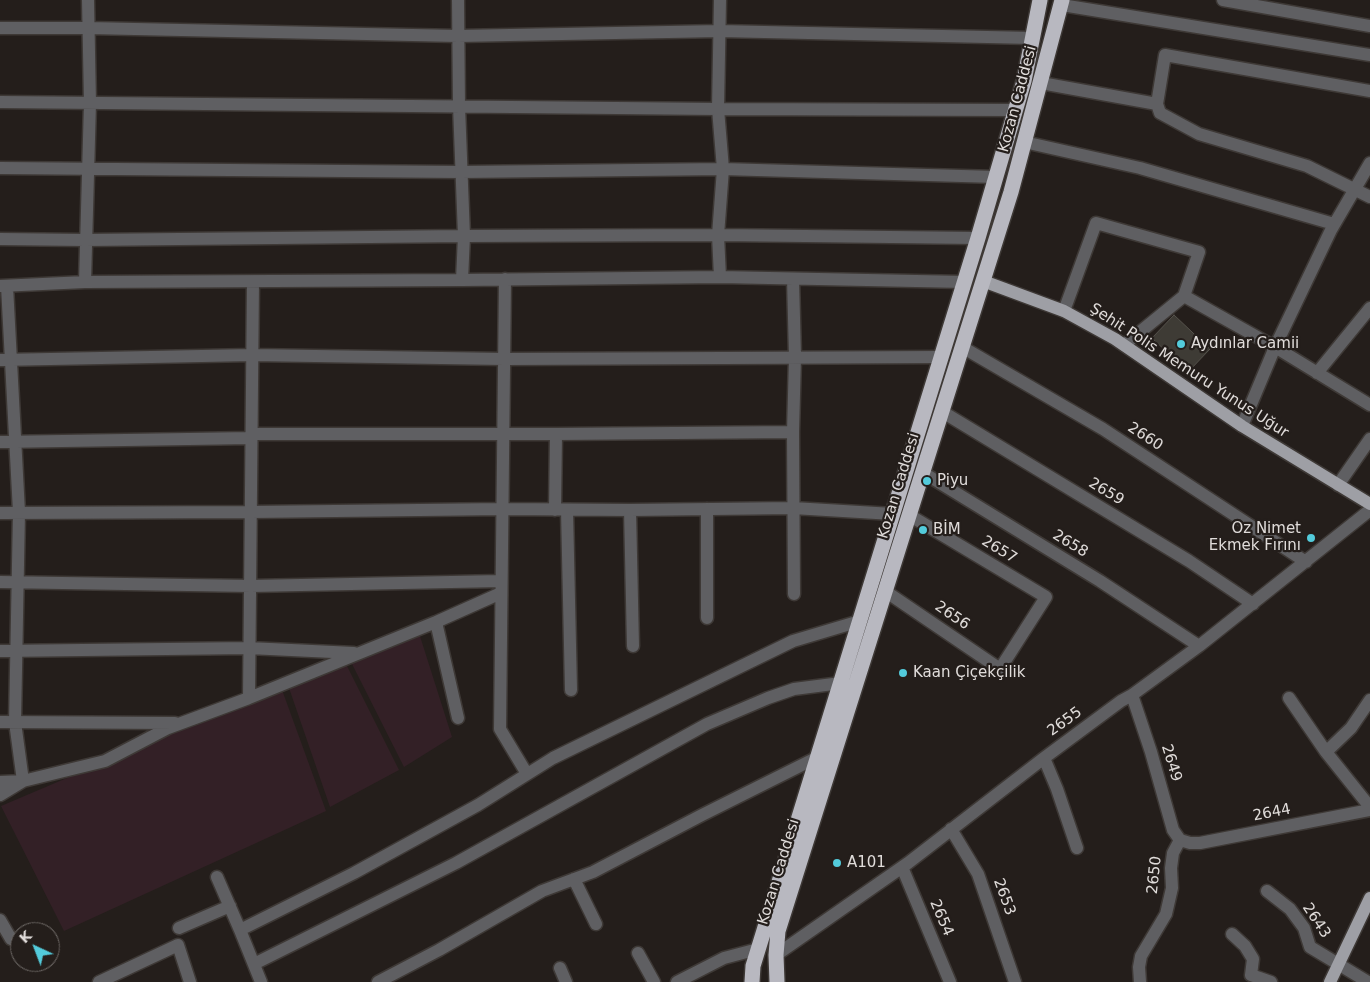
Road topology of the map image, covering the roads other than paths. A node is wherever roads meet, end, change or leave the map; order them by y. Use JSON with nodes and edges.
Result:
{"nodes":[{"id":1,"x":88,"y":0,"type":"edge"},
{"id":2,"x":458,"y":0,"type":"edge"},
{"id":3,"x":720,"y":0,"type":"edge"},
{"id":4,"x":1040,"y":0,"type":"edge"},
{"id":5,"x":1223,"y":0,"type":"edge"},
{"id":6,"x":1062,"y":2,"type":"edge"},
{"id":7,"x":1370,"y":26,"type":"edge"},
{"id":8,"x":0,"y":28,"type":"edge"},
{"id":9,"x":89,"y":28,"type":"junction"},
{"id":10,"x":720,"y":31,"type":"junction"},
{"id":11,"x":458,"y":36,"type":"junction"},
{"id":12,"x":1032,"y":38,"type":"junction"},
{"id":13,"x":1370,"y":55,"type":"edge"},
{"id":14,"x":1040,"y":83,"type":"junction"},
{"id":15,"x":1370,"y":91,"type":"edge"},
{"id":16,"x":0,"y":102,"type":"edge"},
{"id":17,"x":90,"y":103,"type":"junction"},
{"id":18,"x":1157,"y":104,"type":"junction"},
{"id":19,"x":459,"y":106,"type":"junction"},
{"id":20,"x":718,"y":109,"type":"junction"},
{"id":21,"x":1015,"y":110,"type":"junction"},
{"id":22,"x":1024,"y":142,"type":"junction"},
{"id":23,"x":1370,"y":163,"type":"edge"},
{"id":24,"x":88,"y":167,"type":"junction"},
{"id":25,"x":0,"y":168,"type":"edge"},
{"id":26,"x":723,"y":169,"type":"junction"},
{"id":27,"x":461,"y":172,"type":"junction"},
{"id":28,"x":996,"y":176,"type":"junction"},
{"id":29,"x":1355,"y":189,"type":"junction"},
{"id":30,"x":1370,"y":197,"type":"edge"},
{"id":31,"x":1334,"y":224,"type":"junction"},
{"id":32,"x":718,"y":235,"type":"junction"},
{"id":33,"x":464,"y":236,"type":"junction"},
{"id":34,"x":978,"y":238,"type":"junction"},
{"id":35,"x":0,"y":239,"type":"edge"},
{"id":36,"x":86,"y":240,"type":"junction"},
{"id":37,"x":720,"y":277,"type":"junction"},
{"id":38,"x":505,"y":279,"type":"junction"},
{"id":39,"x":793,"y":279,"type":"junction"},
{"id":40,"x":462,"y":280,"type":"junction"},
{"id":41,"x":983,"y":281,"type":"junction"},
{"id":42,"x":86,"y":282,"type":"junction"},
{"id":43,"x":253,"y":282,"type":"junction"},
{"id":44,"x":965,"y":282,"type":"junction"},
{"id":45,"x":4,"y":286,"type":"edge"},
{"id":46,"x":1184,"y":296,"type":"junction"},
{"id":47,"x":1370,"y":308,"type":"edge"},
{"id":48,"x":1064,"y":310,"type":"junction"},
{"id":49,"x":1124,"y":345,"type":"junction"},
{"id":50,"x":962,"y":347,"type":"junction"},
{"id":51,"x":1275,"y":347,"type":"junction"},
{"id":52,"x":252,"y":356,"type":"junction"},
{"id":53,"x":795,"y":357,"type":"junction"},
{"id":54,"x":941,"y":357,"type":"junction"},
{"id":55,"x":504,"y":359,"type":"junction"},
{"id":56,"x":6,"y":360,"type":"edge"},
{"id":57,"x":1317,"y":373,"type":"junction"},
{"id":58,"x":1370,"y":405,"type":"edge"},
{"id":59,"x":941,"y":411,"type":"junction"},
{"id":60,"x":1242,"y":426,"type":"junction"},
{"id":61,"x":793,"y":432,"type":"junction"},
{"id":62,"x":504,"y":434,"type":"junction"},
{"id":63,"x":556,"y":434,"type":"junction"},
{"id":64,"x":251,"y":436,"type":"junction"},
{"id":65,"x":1370,"y":440,"type":"edge"},
{"id":66,"x":16,"y":441,"type":"junction"},
{"id":67,"x":0,"y":442,"type":"edge"},
{"id":68,"x":922,"y":472,"type":"junction"},
{"id":69,"x":1338,"y":485,"type":"junction"},
{"id":70,"x":1370,"y":504,"type":"edge"},
{"id":71,"x":793,"y":508,"type":"junction"},
{"id":72,"x":503,"y":509,"type":"junction"},
{"id":73,"x":707,"y":509,"type":"junction"},
{"id":74,"x":561,"y":510,"type":"junction"},
{"id":75,"x":630,"y":510,"type":"junction"},
{"id":76,"x":1370,"y":510,"type":"edge"},
{"id":77,"x":0,"y":512,"type":"edge"},
{"id":78,"x":19,"y":512,"type":"junction"},
{"id":79,"x":251,"y":512,"type":"junction"},
{"id":80,"x":893,"y":514,"type":"junction"},
{"id":81,"x":909,"y":514,"type":"junction"},
{"id":82,"x":1306,"y":562,"type":"junction"},
{"id":83,"x":0,"y":582,"type":"edge"},
{"id":84,"x":18,"y":582,"type":"junction"},
{"id":85,"x":251,"y":586,"type":"junction"},
{"id":86,"x":501,"y":587,"type":"junction"},
{"id":87,"x":885,"y":591,"type":"junction"},
{"id":88,"x":794,"y":594,"type":"dead end"},
{"id":89,"x":1253,"y":604,"type":"junction"},
{"id":90,"x":707,"y":618,"type":"dead end"},
{"id":91,"x":436,"y":622,"type":"junction"},
{"id":92,"x":860,"y":622,"type":"junction"},
{"id":93,"x":633,"y":646,"type":"dead end"},
{"id":94,"x":1199,"y":646,"type":"junction"},
{"id":95,"x":249,"y":648,"type":"junction"},
{"id":96,"x":0,"y":651,"type":"edge"},
{"id":97,"x":16,"y":651,"type":"junction"},
{"id":98,"x":359,"y":653,"type":"junction"},
{"id":99,"x":1000,"y":668,"type":"joint"},
{"id":100,"x":841,"y":683,"type":"junction"},
{"id":101,"x":571,"y":690,"type":"dead end"},
{"id":102,"x":1132,"y":695,"type":"junction"},
{"id":103,"x":249,"y":698,"type":"junction"},
{"id":104,"x":1289,"y":698,"type":"dead end"},
{"id":105,"x":1370,"y":700,"type":"edge"},
{"id":106,"x":458,"y":718,"type":"dead end"},
{"id":107,"x":0,"y":722,"type":"edge"},
{"id":108,"x":15,"y":722,"type":"junction"},
{"id":109,"x":183,"y":722,"type":"junction"},
{"id":110,"x":1326,"y":752,"type":"junction"},
{"id":111,"x":818,"y":757,"type":"junction"},
{"id":112,"x":1044,"y":758,"type":"junction"},
{"id":113,"x":527,"y":774,"type":"junction"},
{"id":114,"x":23,"y":781,"type":"junction"},
{"id":115,"x":0,"y":782,"type":"edge"},
{"id":116,"x":0,"y":795,"type":"edge"},
{"id":117,"x":1370,"y":808,"type":"edge"},
{"id":118,"x":951,"y":829,"type":"junction"},
{"id":119,"x":1180,"y":840,"type":"junction"},
{"id":120,"x":1077,"y":848,"type":"dead end"},
{"id":121,"x":902,"y":867,"type":"junction"},
{"id":122,"x":217,"y":877,"type":"dead end"},
{"id":123,"x":574,"y":878,"type":"junction"},
{"id":124,"x":1267,"y":891,"type":"dead end"},
{"id":125,"x":1370,"y":898,"type":"edge"},
{"id":126,"x":230,"y":906,"type":"junction"},
{"id":127,"x":0,"y":920,"type":"edge"},
{"id":128,"x":596,"y":924,"type":"dead end"},
{"id":129,"x":179,"y":928,"type":"dead end"},
{"id":130,"x":240,"y":930,"type":"junction"},
{"id":131,"x":1232,"y":934,"type":"dead end"},
{"id":132,"x":10,"y":937,"type":"edge"},
{"id":133,"x":758,"y":950,"type":"junction"},
{"id":134,"x":638,"y":953,"type":"dead end"},
{"id":135,"x":776,"y":955,"type":"junction"},
{"id":136,"x":254,"y":964,"type":"junction"},
{"id":137,"x":1339,"y":966,"type":"junction"},
{"id":138,"x":560,"y":968,"type":"dead end"},
{"id":139,"x":99,"y":982,"type":"edge"},
{"id":140,"x":190,"y":982,"type":"edge"},
{"id":141,"x":261,"y":982,"type":"edge"},
{"id":142,"x":378,"y":982,"type":"edge"},
{"id":143,"x":566,"y":982,"type":"edge"},
{"id":144,"x":654,"y":982,"type":"edge"},
{"id":145,"x":677,"y":982,"type":"edge"},
{"id":146,"x":752,"y":982,"type":"edge"},
{"id":147,"x":776,"y":982,"type":"edge"},
{"id":148,"x":950,"y":982,"type":"edge"},
{"id":149,"x":1015,"y":982,"type":"edge"},
{"id":150,"x":1140,"y":982,"type":"edge"},
{"id":151,"x":1272,"y":982,"type":"edge"},
{"id":152,"x":1330,"y":982,"type":"edge"},
{"id":153,"x":1368,"y":982,"type":"edge"}],
"edges":[{"from":1,"to":9,"type":"street"},
{"from":2,"to":11,"type":"street"},
{"from":3,"to":10,"type":"street"},
{"from":4,"to":12,"type":"highway","name":"Kozan Caddesi"},
{"from":5,"to":7,"type":"street"},
{"from":6,"to":13,"type":"street"},
{"from":6,"to":14,"type":"highway","name":"Kozan Caddesi"},
{"from":8,"to":9,"type":"street"},
{"from":9,"to":11,"type":"street"},
{"from":9,"to":17,"type":"street"},
{"from":10,"to":11,"type":"street"},
{"from":10,"to":12,"type":"street"},
{"from":10,"to":20,"type":"street"},
{"from":11,"to":19,"type":"street"},
{"from":12,"to":21,"type":"highway","name":"Kozan Caddesi"},
{"from":14,"to":18,"type":"street"},
{"from":14,"to":22,"type":"highway","name":"Kozan Caddesi"},
{"from":15,"to":18,"type":"street"},
{"from":16,"to":17,"type":"street"},
{"from":17,"to":19,"type":"street"},
{"from":17,"to":24,"type":"street"},
{"from":18,"to":29,"type":"street"},
{"from":19,"to":20,"type":"street"},
{"from":19,"to":27,"type":"street"},
{"from":20,"to":21,"type":"street"},
{"from":20,"to":26,"type":"street"},
{"from":21,"to":28,"type":"highway","name":"Kozan Caddesi"},
{"from":22,"to":31,"type":"street"},
{"from":22,"to":41,"type":"highway","name":"Kozan Caddesi"},
{"from":23,"to":29,"type":"street"},
{"from":24,"to":25,"type":"street"},
{"from":24,"to":27,"type":"street"},
{"from":24,"to":36,"type":"street"},
{"from":26,"to":27,"type":"street"},
{"from":26,"to":28,"type":"street"},
{"from":26,"to":32,"type":"street"},
{"from":27,"to":33,"type":"street"},
{"from":28,"to":34,"type":"highway","name":"Kozan Caddesi"},
{"from":29,"to":30,"type":"street"},
{"from":29,"to":31,"type":"street"},
{"from":31,"to":51,"type":"street"},
{"from":32,"to":33,"type":"street"},
{"from":32,"to":34,"type":"street"},
{"from":32,"to":37,"type":"street"},
{"from":33,"to":36,"type":"street"},
{"from":33,"to":40,"type":"street"},
{"from":34,"to":44,"type":"highway","name":"Kozan Caddesi"},
{"from":35,"to":36,"type":"street"},
{"from":36,"to":42,"type":"street"},
{"from":37,"to":38,"type":"street"},
{"from":37,"to":39,"type":"street"},
{"from":38,"to":40,"type":"street"},
{"from":38,"to":55,"type":"street"},
{"from":39,"to":44,"type":"street"},
{"from":39,"to":53,"type":"street"},
{"from":40,"to":43,"type":"street"},
{"from":41,"to":48,"type":"main road","name":"Şehit Polis Memuru Yunus Uğur"},
{"from":41,"to":50,"type":"highway","name":"Kozan Caddesi"},
{"from":42,"to":43,"type":"street"},
{"from":42,"to":45,"type":"street"},
{"from":43,"to":52,"type":"street"},
{"from":44,"to":54,"type":"highway","name":"Kozan Caddesi"},
{"from":45,"to":56,"type":"street"},
{"from":46,"to":48,"type":"street"},
{"from":46,"to":49,"type":"street"},
{"from":46,"to":51,"type":"street"},
{"from":47,"to":57,"type":"street"},
{"from":48,"to":49,"type":"main road","name":"Şehit Polis Memuru Yunus Uğur"},
{"from":49,"to":60,"type":"main road","name":"Şehit Polis Memuru Yunus Uğur"},
{"from":50,"to":59,"type":"highway","name":"Kozan Caddesi"},
{"from":50,"to":82,"type":"street","name":"2660"},
{"from":51,"to":57,"type":"street"},
{"from":51,"to":60,"type":"street"},
{"from":52,"to":55,"type":"street"},
{"from":52,"to":56,"type":"street"},
{"from":52,"to":64,"type":"street"},
{"from":53,"to":54,"type":"street"},
{"from":53,"to":55,"type":"street"},
{"from":53,"to":61,"type":"street"},
{"from":54,"to":80,"type":"highway","name":"Kozan Caddesi"},
{"from":55,"to":62,"type":"street"},
{"from":56,"to":66,"type":"street"},
{"from":57,"to":58,"type":"street"},
{"from":59,"to":68,"type":"highway","name":"Kozan Caddesi"},
{"from":59,"to":89,"type":"street","name":"2659"},
{"from":60,"to":69,"type":"main road","name":"Şehit Polis Memuru Yunus Uğur"},
{"from":61,"to":63,"type":"street"},
{"from":61,"to":71,"type":"street"},
{"from":62,"to":63,"type":"street"},
{"from":62,"to":64,"type":"street"},
{"from":62,"to":72,"type":"street"},
{"from":63,"to":74,"type":"street"},
{"from":64,"to":66,"type":"street"},
{"from":64,"to":79,"type":"street"},
{"from":65,"to":69,"type":"street"},
{"from":66,"to":67,"type":"street"},
{"from":66,"to":78,"type":"street"},
{"from":68,"to":81,"type":"highway","name":"Kozan Caddesi"},
{"from":68,"to":94,"type":"street","name":"2658"},
{"from":69,"to":70,"type":"main road","name":"Şehit Polis Memuru Yunus Uğur"},
{"from":71,"to":73,"type":"street"},
{"from":71,"to":80,"type":"street"},
{"from":71,"to":88,"type":"street"},
{"from":72,"to":74,"type":"street"},
{"from":72,"to":79,"type":"street"},
{"from":72,"to":86,"type":"street"},
{"from":73,"to":75,"type":"street"},
{"from":73,"to":90,"type":"street"},
{"from":74,"to":75,"type":"street"},
{"from":74,"to":101,"type":"street"},
{"from":75,"to":93,"type":"street"},
{"from":76,"to":82,"type":"street","name":"2655"},
{"from":77,"to":78,"type":"street"},
{"from":78,"to":79,"type":"street"},
{"from":78,"to":84,"type":"street"},
{"from":79,"to":85,"type":"street"},
{"from":80,"to":92,"type":"highway","name":"Kozan Caddesi"},
{"from":81,"to":87,"type":"highway","name":"Kozan Caddesi"},
{"from":81,"to":99,"type":"street","name":"2657"},
{"from":82,"to":89,"type":"street","name":"2655"},
{"from":83,"to":84,"type":"street"},
{"from":84,"to":85,"type":"street"},
{"from":84,"to":97,"type":"street"},
{"from":85,"to":86,"type":"street"},
{"from":85,"to":95,"type":"street"},
{"from":86,"to":91,"type":"street"},
{"from":86,"to":113,"type":"street"},
{"from":87,"to":99,"type":"street","name":"2656"},
{"from":87,"to":135,"type":"highway","name":"Kozan Caddesi"},
{"from":89,"to":94,"type":"street","name":"2655"},
{"from":91,"to":98,"type":"street"},
{"from":91,"to":106,"type":"street"},
{"from":92,"to":100,"type":"highway","name":"Kozan Caddesi"},
{"from":92,"to":113,"type":"street"},
{"from":94,"to":102,"type":"street","name":"2655"},
{"from":95,"to":97,"type":"street"},
{"from":95,"to":98,"type":"street"},
{"from":95,"to":103,"type":"street"},
{"from":96,"to":97,"type":"street"},
{"from":97,"to":108,"type":"street"},
{"from":98,"to":103,"type":"street"},
{"from":100,"to":111,"type":"highway","name":"Kozan Caddesi"},
{"from":100,"to":136,"type":"street"},
{"from":102,"to":112,"type":"street","name":"2655"},
{"from":102,"to":119,"type":"street","name":"2649"},
{"from":103,"to":109,"type":"street"},
{"from":104,"to":110,"type":"street"},
{"from":105,"to":110,"type":"street"},
{"from":107,"to":108,"type":"street"},
{"from":108,"to":109,"type":"street"},
{"from":108,"to":114,"type":"street"},
{"from":109,"to":114,"type":"street"},
{"from":110,"to":117,"type":"street"},
{"from":111,"to":123,"type":"street"},
{"from":111,"to":133,"type":"highway","name":"Kozan Caddesi"},
{"from":112,"to":118,"type":"street","name":"2655"},
{"from":112,"to":120,"type":"street"},
{"from":113,"to":130,"type":"street"},
{"from":114,"to":115,"type":"street"},
{"from":114,"to":116,"type":"street"},
{"from":117,"to":119,"type":"street","name":"2644"},
{"from":118,"to":121,"type":"street","name":"2655"},
{"from":118,"to":149,"type":"street","name":"2653"},
{"from":119,"to":150,"type":"street","name":"2650"},
{"from":121,"to":135,"type":"street","name":"2655"},
{"from":121,"to":148,"type":"street","name":"2654"},
{"from":122,"to":126,"type":"street"},
{"from":123,"to":128,"type":"street"},
{"from":123,"to":142,"type":"street"},
{"from":124,"to":137,"type":"street","name":"2643"},
{"from":125,"to":137,"type":"main road"},
{"from":126,"to":129,"type":"street"},
{"from":126,"to":130,"type":"street"},
{"from":127,"to":132,"type":"street"},
{"from":130,"to":136,"type":"street"},
{"from":131,"to":151,"type":"street"},
{"from":133,"to":145,"type":"street"},
{"from":133,"to":146,"type":"highway","name":"Kozan Caddesi"},
{"from":134,"to":144,"type":"street"},
{"from":135,"to":147,"type":"highway","name":"Kozan Caddesi"},
{"from":136,"to":141,"type":"street"},
{"from":137,"to":152,"type":"main road"},
{"from":137,"to":153,"type":"street","name":"2643"},
{"from":138,"to":143,"type":"street"},
{"from":139,"to":140,"type":"street"}]}
